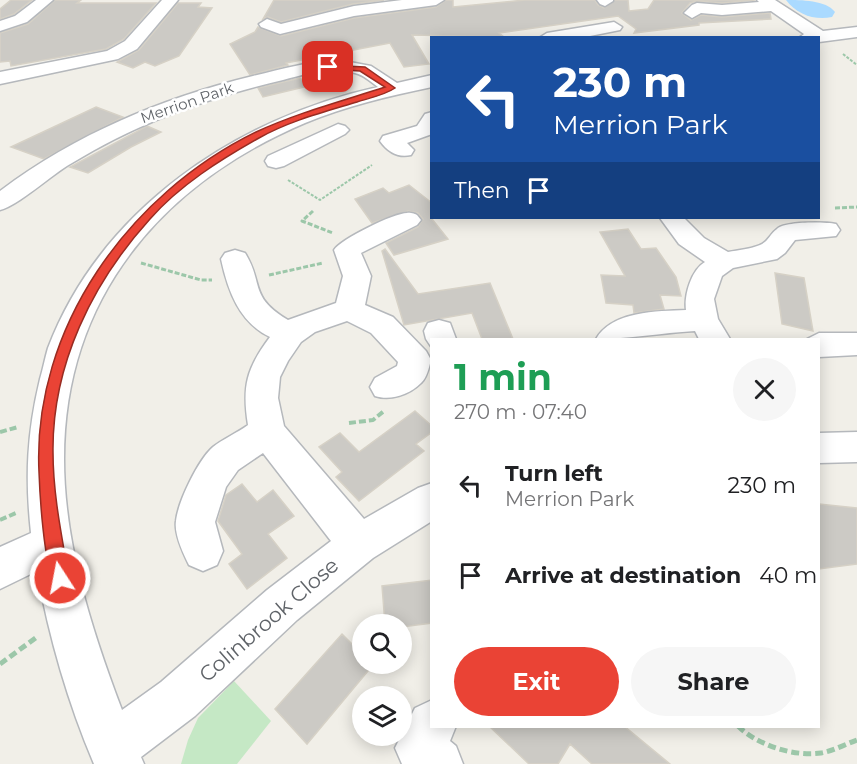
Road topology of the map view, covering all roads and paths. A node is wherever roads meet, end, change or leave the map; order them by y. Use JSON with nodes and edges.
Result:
{"nodes":[{"id":1,"x":45,"y":0,"type":"edge"},
{"id":2,"x":170,"y":0,"type":"edge"},
{"id":3,"x":436,"y":0,"type":"edge"},
{"id":4,"x":769,"y":3,"type":"edge"},
{"id":5,"x":691,"y":8,"type":"dead end"},
{"id":6,"x":267,"y":24,"type":"dead end"},
{"id":7,"x":0,"y":26,"type":"edge"},
{"id":8,"x":614,"y":27,"type":"dead end"},
{"id":9,"x":857,"y":32,"type":"edge"},
{"id":10,"x":559,"y":36,"type":"edge"},
{"id":11,"x":812,"y":36,"type":"edge"},
{"id":12,"x":820,"y":36,"type":"edge"},
{"id":13,"x":0,"y":78,"type":"edge"},
{"id":14,"x":430,"y":81,"type":"edge"},
{"id":15,"x":391,"y":88,"type":"junction"},
{"id":16,"x":430,"y":121,"type":"edge"},
{"id":17,"x":338,"y":130,"type":"dead end"},
{"id":18,"x":258,"y":135,"type":"junction"},
{"id":19,"x":403,"y":150,"type":"dead end"},
{"id":20,"x":284,"y":157,"type":"junction"},
{"id":21,"x":372,"y":165,"type":"dead end"},
{"id":22,"x":10,"y":185,"type":"edge"},
{"id":23,"x":0,"y":203,"type":"edge"},
{"id":24,"x":313,"y":211,"type":"dead end"},
{"id":25,"x":673,"y":219,"type":"edge"},
{"id":26,"x":408,"y":220,"type":"dead end"},
{"id":27,"x":782,"y":225,"type":"edge"},
{"id":28,"x":827,"y":230,"type":"dead end"},
{"id":29,"x":354,"y":249,"type":"junction"},
{"id":30,"x":725,"y":261,"type":"junction"},
{"id":31,"x":136,"y":262,"type":"dead end"},
{"id":32,"x":247,"y":271,"type":"junction"},
{"id":33,"x":349,"y":310,"type":"junction"},
{"id":34,"x":709,"y":329,"type":"edge"},
{"id":35,"x":290,"y":334,"type":"junction"},
{"id":36,"x":612,"y":338,"type":"edge"},
{"id":37,"x":857,"y":344,"type":"edge"},
{"id":38,"x":820,"y":345,"type":"edge"},
{"id":39,"x":430,"y":346,"type":"edge"},
{"id":40,"x":430,"y":349,"type":"edge"},
{"id":41,"x":387,"y":387,"type":"dead end"},
{"id":42,"x":267,"y":432,"type":"junction"},
{"id":43,"x":857,"y":447,"type":"edge"},
{"id":44,"x":820,"y":448,"type":"edge"},
{"id":45,"x":430,"y":501,"type":"edge"},
{"id":46,"x":53,"y":543,"type":"junction"},
{"id":47,"x":359,"y":544,"type":"junction"},
{"id":48,"x":203,"y":551,"type":"dead end"},
{"id":49,"x":0,"y":568,"type":"edge"},
{"id":50,"x":37,"y":636,"type":"dead end"},
{"id":51,"x":0,"y":664,"type":"edge"},
{"id":52,"x":430,"y":728,"type":"edge"},
{"id":53,"x":740,"y":728,"type":"edge"},
{"id":54,"x":857,"y":740,"type":"edge"},
{"id":55,"x":115,"y":756,"type":"edge"},
{"id":56,"x":438,"y":764,"type":"edge"}],
"edges":[{"from":1,"to":7,"type":"street"},
{"from":2,"to":13,"type":"street"},
{"from":3,"to":6,"type":"street"},
{"from":4,"to":5,"type":"street"},
{"from":4,"to":11,"type":"street"},
{"from":8,"to":10,"type":"street"},
{"from":9,"to":12,"type":"street"},
{"from":14,"to":15,"type":"street"},
{"from":15,"to":18,"type":"street"},
{"from":15,"to":22,"type":"street","name":"Merrion Park"},
{"from":16,"to":19,"type":"street"},
{"from":17,"to":20,"type":"street"},
{"from":18,"to":20,"type":"street"},
{"from":18,"to":46,"type":"street"},
{"from":20,"to":21,"type":"path"},
{"from":22,"to":23,"type":"street","name":"Merrion Park"},
{"from":24,"to":29,"type":"path"},
{"from":25,"to":30,"type":"street"},
{"from":26,"to":29,"type":"street"},
{"from":27,"to":28,"type":"street"},
{"from":27,"to":30,"type":"street"},
{"from":29,"to":32,"type":"path"},
{"from":29,"to":33,"type":"street"},
{"from":30,"to":34,"type":"street"},
{"from":31,"to":32,"type":"path"},
{"from":32,"to":35,"type":"street"},
{"from":33,"to":35,"type":"street"},
{"from":33,"to":39,"type":"street"},
{"from":34,"to":36,"type":"street"},
{"from":35,"to":42,"type":"street"},
{"from":37,"to":38,"type":"street"},
{"from":40,"to":41,"type":"street"},
{"from":42,"to":47,"type":"street"},
{"from":42,"to":48,"type":"street"},
{"from":43,"to":44,"type":"street"},
{"from":45,"to":47,"type":"street","name":"Colinbrook Close"},
{"from":46,"to":49,"type":"street"},
{"from":46,"to":55,"type":"street"},
{"from":47,"to":55,"type":"street","name":"Colinbrook Close"},
{"from":50,"to":51,"type":"path"},
{"from":52,"to":56,"type":"street"},
{"from":53,"to":54,"type":"path"}]}
